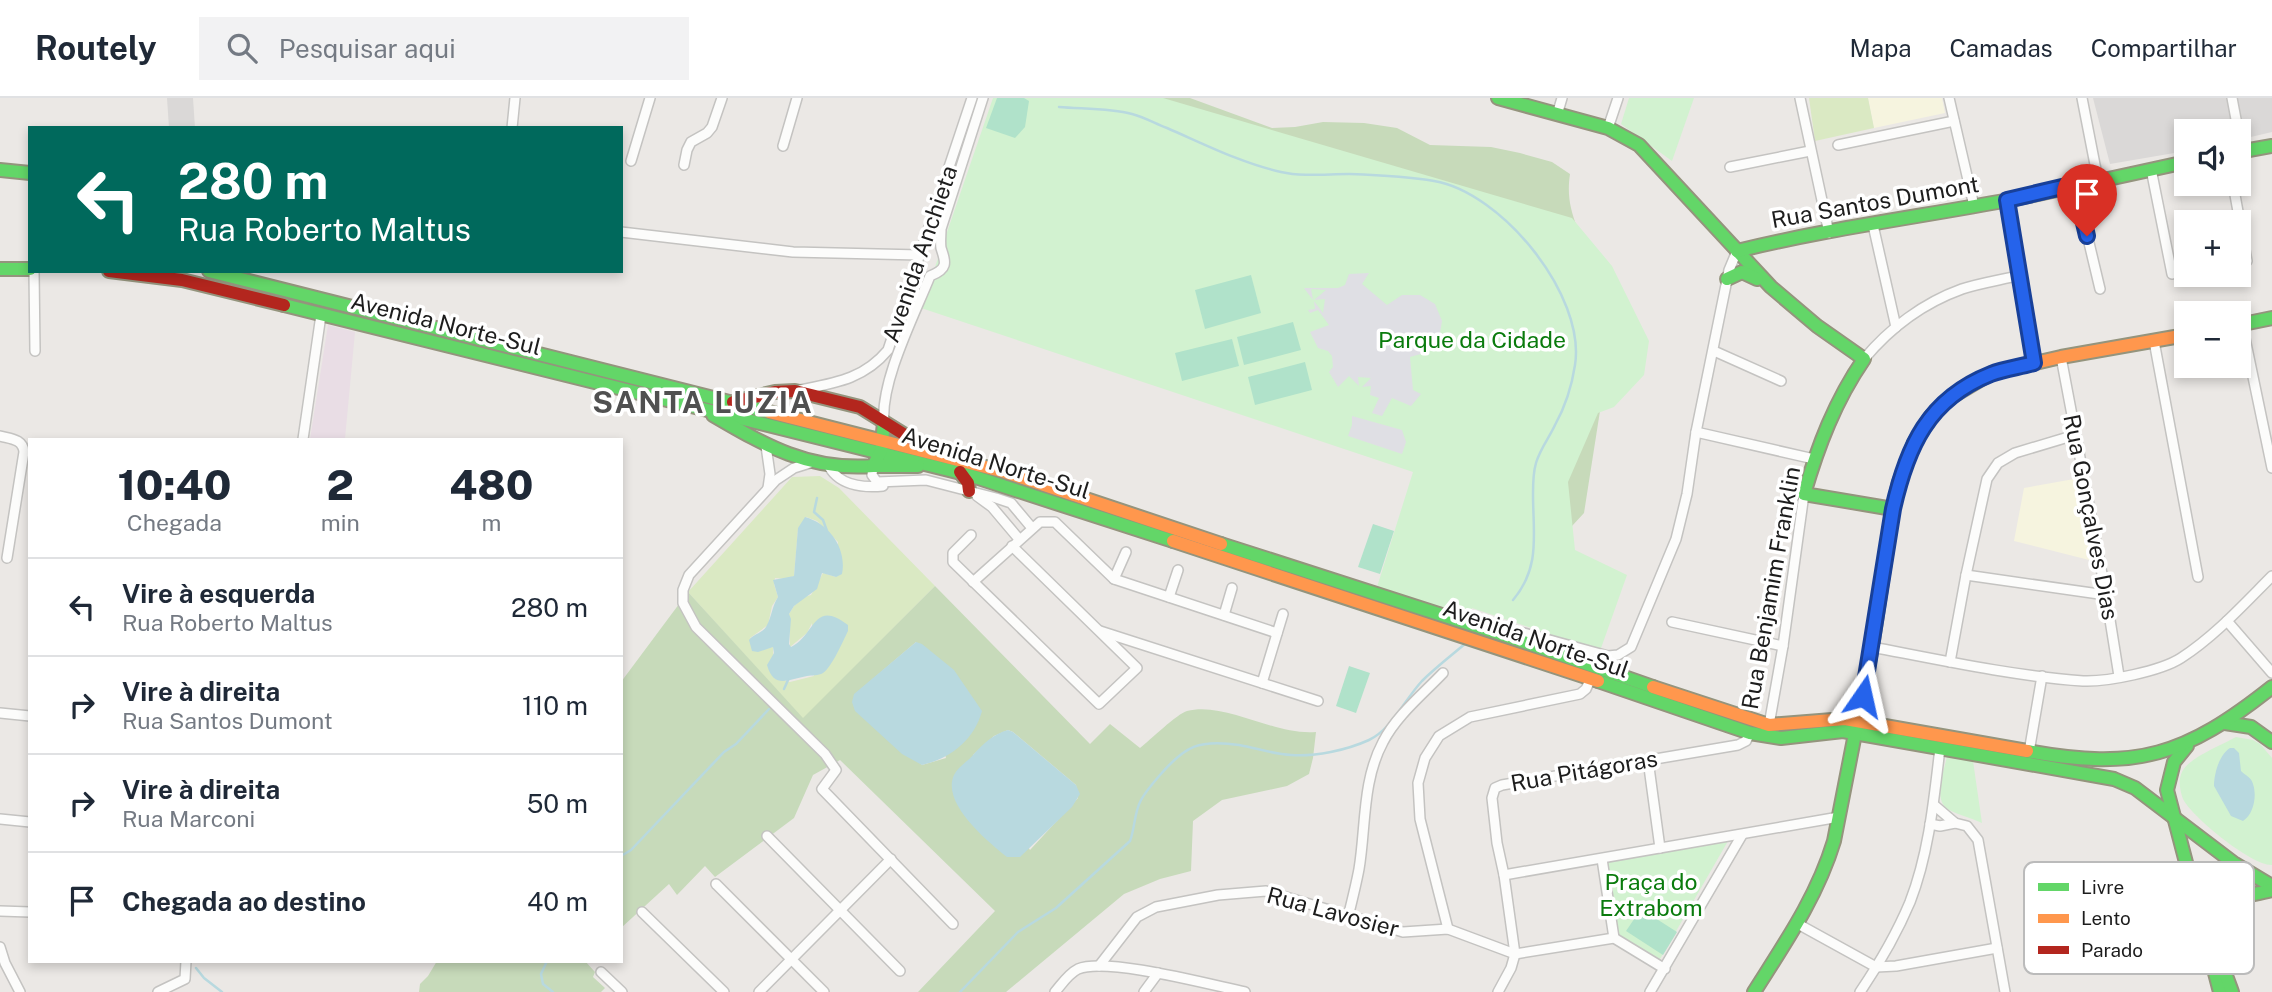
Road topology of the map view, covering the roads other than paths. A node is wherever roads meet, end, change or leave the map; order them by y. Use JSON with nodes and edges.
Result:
{"nodes":[{"id":1,"x":515,"y":98,"type":"edge"},
{"id":2,"x":650,"y":98,"type":"edge"},
{"id":3,"x":722,"y":98,"type":"edge"},
{"id":4,"x":797,"y":98,"type":"edge"},
{"id":5,"x":972,"y":98,"type":"edge"},
{"id":6,"x":983,"y":98,"type":"edge"},
{"id":7,"x":1498,"y":98,"type":"edge"},
{"id":8,"x":1562,"y":98,"type":"edge"},
{"id":9,"x":1618,"y":98,"type":"edge"},
{"id":10,"x":1800,"y":98,"type":"edge"},
{"id":11,"x":1950,"y":98,"type":"edge"},
{"id":12,"x":2082,"y":98,"type":"edge"},
{"id":13,"x":2232,"y":98,"type":"edge"},
{"id":14,"x":1529,"y":102,"type":"edge"},
{"id":15,"x":1557,"y":115,"type":"junction"},
{"id":16,"x":2235,"y":119,"type":"edge"},
{"id":17,"x":1954,"y":121,"type":"junction"},
{"id":18,"x":512,"y":126,"type":"edge"},
{"id":19,"x":1608,"y":128,"type":"junction"},
{"id":20,"x":1838,"y":145,"type":"dead end"},
{"id":21,"x":783,"y":146,"type":"dead end"},
{"id":22,"x":2272,"y":146,"type":"edge"},
{"id":23,"x":2251,"y":149,"type":"edge"},
{"id":24,"x":1810,"y":151,"type":"junction"},
{"id":25,"x":631,"y":161,"type":"dead end"},
{"id":26,"x":2174,"y":164,"type":"edge"},
{"id":27,"x":684,"y":165,"type":"dead end"},
{"id":28,"x":1730,"y":167,"type":"dead end"},
{"id":29,"x":2151,"y":169,"type":"junction"},
{"id":30,"x":0,"y":170,"type":"edge"},
{"id":31,"x":28,"y":173,"type":"edge"},
{"id":32,"x":2098,"y":180,"type":"junction"},
{"id":33,"x":2075,"y":184,"type":"junction"},
{"id":34,"x":2007,"y":200,"type":"junction"},
{"id":35,"x":1973,"y":206,"type":"junction"},
{"id":36,"x":1873,"y":225,"type":"junction"},
{"id":37,"x":623,"y":232,"type":"edge"},
{"id":38,"x":1829,"y":233,"type":"junction"},
{"id":39,"x":941,"y":246,"type":"junction"},
{"id":40,"x":1755,"y":246,"type":"junction"},
{"id":41,"x":1737,"y":251,"type":"junction"},
{"id":42,"x":921,"y":256,"type":"junction"},
{"id":43,"x":0,"y":269,"type":"edge"},
{"id":44,"x":28,"y":270,"type":"edge"},
{"id":45,"x":1756,"y":271,"type":"junction"},
{"id":46,"x":32,"y":273,"type":"edge"},
{"id":47,"x":125,"y":273,"type":"edge"},
{"id":48,"x":217,"y":273,"type":"edge"},
{"id":49,"x":2172,"y":274,"type":"dead end"},
{"id":50,"x":930,"y":275,"type":"junction"},
{"id":51,"x":2021,"y":275,"type":"junction"},
{"id":52,"x":1727,"y":279,"type":"junction"},
{"id":53,"x":1767,"y":283,"type":"junction"},
{"id":54,"x":2100,"y":289,"type":"dead end"},
{"id":55,"x":321,"y":315,"type":"junction"},
{"id":56,"x":2272,"y":318,"type":"edge"},
{"id":57,"x":2251,"y":323,"type":"edge"},
{"id":58,"x":1896,"y":327,"type":"junction"},
{"id":59,"x":2174,"y":337,"type":"edge"},
{"id":60,"x":2154,"y":341,"type":"junction"},
{"id":61,"x":35,"y":351,"type":"dead end"},
{"id":62,"x":1714,"y":351,"type":"junction"},
{"id":63,"x":2062,"y":357,"type":"junction"},
{"id":64,"x":1864,"y":359,"type":"junction"},
{"id":65,"x":2034,"y":363,"type":"junction"},
{"id":66,"x":2251,"y":374,"type":"edge"},
{"id":67,"x":1781,"y":381,"type":"dead end"},
{"id":68,"x":795,"y":391,"type":"junction"},
{"id":69,"x":775,"y":392,"type":"junction"},
{"id":70,"x":729,"y":402,"type":"junction"},
{"id":71,"x":703,"y":409,"type":"junction"},
{"id":72,"x":761,"y":416,"type":"junction"},
{"id":73,"x":884,"y":424,"type":"junction"},
{"id":74,"x":1696,"y":432,"type":"junction"},
{"id":75,"x":2075,"y":435,"type":"junction"},
{"id":76,"x":0,"y":436,"type":"edge"},
{"id":77,"x":303,"y":438,"type":"edge"},
{"id":78,"x":766,"y":446,"type":"junction"},
{"id":79,"x":883,"y":446,"type":"junction"},
{"id":80,"x":1814,"y":459,"type":"junction"},
{"id":81,"x":939,"y":460,"type":"junction"},
{"id":82,"x":823,"y":463,"type":"junction"},
{"id":83,"x":873,"y":466,"type":"junction"},
{"id":84,"x":2272,"y":468,"type":"edge"},
{"id":85,"x":960,"y":472,"type":"junction"},
{"id":86,"x":894,"y":482,"type":"junction"},
{"id":87,"x":1020,"y":490,"type":"junction"},
{"id":88,"x":971,"y":492,"type":"junction"},
{"id":89,"x":766,"y":493,"type":"junction"},
{"id":90,"x":1804,"y":494,"type":"junction"},
{"id":91,"x":1011,"y":503,"type":"junction"},
{"id":92,"x":1893,"y":509,"type":"junction"},
{"id":93,"x":1000,"y":516,"type":"junction"},
{"id":94,"x":1032,"y":527,"type":"junction"},
{"id":95,"x":971,"y":535,"type":"dead end"},
{"id":96,"x":1015,"y":542,"type":"junction"},
{"id":97,"x":1126,"y":552,"type":"dead end"},
{"id":98,"x":7,"y":558,"type":"dead end"},
{"id":99,"x":1178,"y":570,"type":"dead end"},
{"id":100,"x":1966,"y":575,"type":"junction"},
{"id":101,"x":2272,"y":576,"type":"edge"},
{"id":102,"x":2198,"y":577,"type":"dead end"},
{"id":103,"x":1114,"y":579,"type":"junction"},
{"id":104,"x":972,"y":582,"type":"junction"},
{"id":105,"x":1232,"y":588,"type":"dead end"},
{"id":106,"x":2106,"y":595,"type":"junction"},
{"id":107,"x":1169,"y":597,"type":"junction"},
{"id":108,"x":1283,"y":614,"type":"dead end"},
{"id":109,"x":1224,"y":615,"type":"junction"},
{"id":110,"x":2227,"y":621,"type":"junction"},
{"id":111,"x":1672,"y":622,"type":"dead end"},
{"id":112,"x":1467,"y":625,"type":"junction"},
{"id":113,"x":1098,"y":631,"type":"junction"},
{"id":114,"x":1277,"y":633,"type":"junction"},
{"id":115,"x":1133,"y":641,"type":"junction"},
{"id":116,"x":1783,"y":646,"type":"junction"},
{"id":117,"x":1872,"y":647,"type":"junction"},
{"id":118,"x":1125,"y":656,"type":"junction"},
{"id":119,"x":1950,"y":662,"type":"junction"},
{"id":120,"x":1443,"y":673,"type":"dead end"},
{"id":121,"x":2272,"y":673,"type":"edge"},
{"id":122,"x":2042,"y":676,"type":"junction"},
{"id":123,"x":2119,"y":676,"type":"junction"},
{"id":124,"x":1590,"y":680,"type":"junction"},
{"id":125,"x":1262,"y":683,"type":"junction"},
{"id":126,"x":2272,"y":687,"type":"edge"},
{"id":127,"x":1318,"y":701,"type":"dead end"},
{"id":128,"x":0,"y":713,"type":"edge"},
{"id":129,"x":28,"y":716,"type":"edge"},
{"id":130,"x":0,"y":722,"type":"edge"},
{"id":131,"x":2225,"y":723,"type":"junction"},
{"id":132,"x":1769,"y":725,"type":"junction"},
{"id":133,"x":1857,"y":727,"type":"junction"},
{"id":134,"x":1751,"y":733,"type":"junction"},
{"id":135,"x":2191,"y":741,"type":"junction"},
{"id":136,"x":2272,"y":742,"type":"edge"},
{"id":137,"x":1940,"y":748,"type":"junction"},
{"id":138,"x":2029,"y":751,"type":"junction"},
{"id":139,"x":1648,"y":760,"type":"junction"},
{"id":140,"x":1934,"y":805,"type":"junction"},
{"id":141,"x":1839,"y":817,"type":"junction"},
{"id":142,"x":2174,"y":818,"type":"junction"},
{"id":143,"x":0,"y":820,"type":"edge"},
{"id":144,"x":28,"y":822,"type":"edge"},
{"id":145,"x":1955,"y":823,"type":"junction"},
{"id":146,"x":1930,"y":824,"type":"junction"},
{"id":147,"x":1742,"y":835,"type":"junction"},
{"id":148,"x":767,"y":836,"type":"dead end"},
{"id":149,"x":1660,"y":848,"type":"junction"},
{"id":150,"x":891,"y":859,"type":"junction"},
{"id":151,"x":1602,"y":859,"type":"junction"},
{"id":152,"x":2186,"y":862,"type":"edge"},
{"id":153,"x":2232,"y":862,"type":"edge"},
{"id":154,"x":1504,"y":875,"type":"junction"},
{"id":155,"x":2254,"y":876,"type":"edge"},
{"id":156,"x":716,"y":884,"type":"dead end"},
{"id":157,"x":2272,"y":888,"type":"edge"},
{"id":158,"x":2254,"y":893,"type":"edge"},
{"id":159,"x":0,"y":911,"type":"edge"},
{"id":160,"x":840,"y":911,"type":"junction"},
{"id":161,"x":28,"y":912,"type":"edge"},
{"id":162,"x":642,"y":912,"type":"dead end"},
{"id":163,"x":1348,"y":917,"type":"junction"},
{"id":164,"x":953,"y":924,"type":"dead end"},
{"id":165,"x":1798,"y":924,"type":"junction"},
{"id":166,"x":1448,"y":929,"type":"junction"},
{"id":167,"x":1614,"y":938,"type":"junction"},
{"id":168,"x":0,"y":947,"type":"edge"},
{"id":169,"x":1997,"y":948,"type":"junction"},
{"id":170,"x":1515,"y":954,"type":"junction"},
{"id":171,"x":791,"y":959,"type":"junction"},
{"id":172,"x":186,"y":963,"type":"edge"},
{"id":173,"x":1099,"y":966,"type":"junction"},
{"id":174,"x":1876,"y":967,"type":"junction"},
{"id":175,"x":1665,"y":969,"type":"junction"},
{"id":176,"x":900,"y":971,"type":"dead end"},
{"id":177,"x":601,"y":972,"type":"dead end"},
{"id":178,"x":1158,"y":973,"type":"junction"},
{"id":179,"x":2215,"y":974,"type":"edge"},
{"id":180,"x":2226,"y":974,"type":"edge"},
{"id":181,"x":20,"y":992,"type":"edge"},
{"id":182,"x":158,"y":992,"type":"edge"},
{"id":183,"x":622,"y":992,"type":"edge"},
{"id":184,"x":723,"y":992,"type":"edge"},
{"id":185,"x":759,"y":992,"type":"edge"},
{"id":186,"x":824,"y":992,"type":"edge"},
{"id":187,"x":1055,"y":992,"type":"edge"},
{"id":188,"x":1144,"y":992,"type":"edge"},
{"id":189,"x":1244,"y":992,"type":"edge"},
{"id":190,"x":1497,"y":992,"type":"edge"},
{"id":191,"x":1650,"y":992,"type":"edge"},
{"id":192,"x":1754,"y":992,"type":"edge"},
{"id":193,"x":1860,"y":992,"type":"edge"},
{"id":194,"x":2005,"y":992,"type":"edge"},
{"id":195,"x":2220,"y":992,"type":"edge"},
{"id":196,"x":2232,"y":992,"type":"edge"}],
"edges":[{"from":1,"to":18,"type":"street"},
{"from":2,"to":25,"type":"street"},
{"from":3,"to":27,"type":"street"},
{"from":4,"to":21,"type":"street"},
{"from":5,"to":42,"type":"street","name":"Avenida Anchieta"},
{"from":6,"to":39,"type":"street","name":"Avenida Anchieta"},
{"from":7,"to":14,"type":"main road"},
{"from":8,"to":15,"type":"street"},
{"from":9,"to":19,"type":"street"},
{"from":10,"to":24,"type":"street"},
{"from":11,"to":17,"type":"street"},
{"from":12,"to":32,"type":"street"},
{"from":13,"to":16,"type":"street"},
{"from":14,"to":15,"type":"main road"},
{"from":15,"to":19,"type":"main road"},
{"from":17,"to":20,"type":"street"},
{"from":17,"to":35,"type":"street"},
{"from":19,"to":41,"type":"main road"},
{"from":22,"to":23,"type":"main road"},
{"from":24,"to":28,"type":"street"},
{"from":24,"to":38,"type":"street"},
{"from":26,"to":29,"type":"main road","name":"Rua Santos Dumont"},
{"from":29,"to":32,"type":"main road","name":"Rua Santos Dumont"},
{"from":29,"to":49,"type":"street"},
{"from":30,"to":31,"type":"main road"},
{"from":32,"to":33,"type":"main road","name":"Rua Santos Dumont"},
{"from":33,"to":34,"type":"main road","name":"Rua Santos Dumont"},
{"from":33,"to":54,"type":"street"},
{"from":34,"to":35,"type":"main road","name":"Rua Santos Dumont"},
{"from":34,"to":51,"type":"street"},
{"from":35,"to":36,"type":"main road","name":"Rua Santos Dumont"},
{"from":36,"to":38,"type":"main road","name":"Rua Santos Dumont"},
{"from":36,"to":58,"type":"street"},
{"from":37,"to":42,"type":"street"},
{"from":38,"to":40,"type":"main road","name":"Rua Santos Dumont"},
{"from":39,"to":42,"type":"street"},
{"from":39,"to":50,"type":"street","name":"Avenida Anchieta"},
{"from":40,"to":41,"type":"main road","name":"Rua Santos Dumont"},
{"from":40,"to":45,"type":"main road"},
{"from":41,"to":45,"type":"main road"},
{"from":41,"to":52,"type":"street"},
{"from":42,"to":50,"type":"street"},
{"from":42,"to":68,"type":"street","name":"Avenida Anchieta"},
{"from":43,"to":44,"type":"main road"},
{"from":45,"to":53,"type":"main road"},
{"from":46,"to":61,"type":"street"},
{"from":47,"to":55,"type":"main road","name":"Avenida Norte-Sul"},
{"from":48,"to":70,"type":"main road","name":"Avenida Norte-Sul"},
{"from":50,"to":73,"type":"street","name":"Avenida Anchieta"},
{"from":51,"to":58,"type":"street","name":"Rua Benjamim Franklin"},
{"from":51,"to":65,"type":"street"},
{"from":52,"to":53,"type":"main road"},
{"from":52,"to":62,"type":"street"},
{"from":53,"to":64,"type":"main road"},
{"from":55,"to":71,"type":"main road","name":"Avenida Norte-Sul"},
{"from":55,"to":77,"type":"street"},
{"from":56,"to":57,"type":"main road"},
{"from":58,"to":64,"type":"street","name":"Rua Benjamim Franklin"},
{"from":59,"to":60,"type":"main road"},
{"from":60,"to":63,"type":"main road"},
{"from":60,"to":102,"type":"street"},
{"from":62,"to":67,"type":"street"},
{"from":62,"to":74,"type":"street"},
{"from":63,"to":65,"type":"main road"},
{"from":63,"to":75,"type":"street","name":"Rua Gonçalves Dias"},
{"from":64,"to":80,"type":"main road","name":"Rua Benjamim Franklin"},
{"from":65,"to":92,"type":"main road"},
{"from":66,"to":84,"type":"street"},
{"from":68,"to":69,"type":"main road"},
{"from":68,"to":73,"type":"main road"},
{"from":69,"to":70,"type":"main road"},
{"from":69,"to":72,"type":"main road"},
{"from":70,"to":72,"type":"main road","name":"Avenida Norte-Sul"},
{"from":71,"to":72,"type":"main road","name":"Avenida Norte-Sul"},
{"from":71,"to":78,"type":"main road"},
{"from":72,"to":78,"type":"main road"},
{"from":72,"to":79,"type":"main road","name":"Avenida Norte-Sul"},
{"from":73,"to":79,"type":"main road"},
{"from":73,"to":81,"type":"main road"},
{"from":74,"to":80,"type":"street"},
{"from":74,"to":112,"type":"street"},
{"from":75,"to":100,"type":"street"},
{"from":75,"to":106,"type":"street","name":"Rua Gonçalves Dias"},
{"from":76,"to":98,"type":"street"},
{"from":78,"to":82,"type":"main road"},
{"from":78,"to":89,"type":"street"},
{"from":79,"to":81,"type":"main road","name":"Avenida Norte-Sul"},
{"from":79,"to":83,"type":"main road"},
{"from":80,"to":90,"type":"main road","name":"Rua Benjamim Franklin"},
{"from":81,"to":83,"type":"main road"},
{"from":81,"to":85,"type":"main road","name":"Avenida Norte-Sul"},
{"from":81,"to":112,"type":"main road","name":"Avenida Norte-Sul"},
{"from":82,"to":83,"type":"main road"},
{"from":82,"to":86,"type":"street"},
{"from":82,"to":89,"type":"street"},
{"from":83,"to":86,"type":"street"},
{"from":85,"to":87,"type":"main road","name":"Avenida Norte-Sul"},
{"from":85,"to":88,"type":"main road"},
{"from":86,"to":88,"type":"street"},
{"from":87,"to":91,"type":"street"},
{"from":87,"to":124,"type":"main road","name":"Avenida Norte-Sul"},
{"from":88,"to":91,"type":"street"},
{"from":88,"to":93,"type":"street"},
{"from":89,"to":150,"type":"street"},
{"from":90,"to":92,"type":"main road"},
{"from":90,"to":116,"type":"street","name":"Rua Benjamim Franklin"},
{"from":91,"to":93,"type":"street"},
{"from":91,"to":94,"type":"street"},
{"from":92,"to":117,"type":"main road"},
{"from":93,"to":96,"type":"street"},
{"from":94,"to":96,"type":"street"},
{"from":94,"to":103,"type":"street"},
{"from":95,"to":104,"type":"street"},
{"from":96,"to":104,"type":"street"},
{"from":96,"to":113,"type":"street"},
{"from":97,"to":103,"type":"street"},
{"from":99,"to":107,"type":"street"},
{"from":100,"to":106,"type":"street"},
{"from":100,"to":119,"type":"street"},
{"from":101,"to":110,"type":"street"},
{"from":103,"to":107,"type":"street"},
{"from":104,"to":118,"type":"street"},
{"from":105,"to":109,"type":"street"},
{"from":106,"to":123,"type":"street","name":"Rua Gonçalves Dias"},
{"from":107,"to":109,"type":"street"},
{"from":108,"to":114,"type":"street"},
{"from":109,"to":114,"type":"street"},
{"from":110,"to":121,"type":"street"},
{"from":110,"to":123,"type":"street"},
{"from":111,"to":116,"type":"street"},
{"from":112,"to":132,"type":"main road","name":"Avenida Norte-Sul"},
{"from":113,"to":115,"type":"street"},
{"from":113,"to":118,"type":"street"},
{"from":114,"to":125,"type":"street"},
{"from":115,"to":118,"type":"street"},
{"from":115,"to":125,"type":"street"},
{"from":116,"to":132,"type":"street","name":"Rua Benjamim Franklin"},
{"from":117,"to":119,"type":"street"},
{"from":117,"to":133,"type":"main road"},
{"from":119,"to":122,"type":"street"},
{"from":120,"to":163,"type":"street"},
{"from":122,"to":123,"type":"street"},
{"from":122,"to":138,"type":"street"},
{"from":124,"to":134,"type":"main road","name":"Avenida Norte-Sul"},
{"from":124,"to":166,"type":"street"},
{"from":125,"to":127,"type":"street"},
{"from":126,"to":131,"type":"main road"},
{"from":128,"to":129,"type":"street"},
{"from":128,"to":130,"type":"street"},
{"from":131,"to":135,"type":"main road"},
{"from":131,"to":136,"type":"main road"},
{"from":132,"to":133,"type":"main road","name":"Avenida Norte-Sul"},
{"from":133,"to":134,"type":"main road","name":"Avenida Norte-Sul"},
{"from":133,"to":137,"type":"main road"},
{"from":133,"to":138,"type":"main road"},
{"from":133,"to":141,"type":"main road"},
{"from":134,"to":139,"type":"street","name":"Rua Pitágoras"},
{"from":135,"to":138,"type":"main road"},
{"from":135,"to":142,"type":"main road"},
{"from":137,"to":140,"type":"street"},
{"from":137,"to":142,"type":"main road"},
{"from":139,"to":149,"type":"street"},
{"from":139,"to":154,"type":"street","name":"Rua Pitágoras"},
{"from":140,"to":145,"type":"street"},
{"from":140,"to":146,"type":"street"},
{"from":141,"to":147,"type":"street"},
{"from":141,"to":165,"type":"main road"},
{"from":142,"to":152,"type":"main road"},
{"from":142,"to":153,"type":"main road"},
{"from":143,"to":144,"type":"street"},
{"from":145,"to":146,"type":"street"},
{"from":145,"to":169,"type":"street"},
{"from":146,"to":174,"type":"street"},
{"from":147,"to":149,"type":"street"},
{"from":147,"to":175,"type":"street"},
{"from":148,"to":160,"type":"street"},
{"from":149,"to":151,"type":"street"},
{"from":150,"to":160,"type":"street"},
{"from":150,"to":164,"type":"street"},
{"from":151,"to":154,"type":"street"},
{"from":151,"to":167,"type":"street"},
{"from":154,"to":170,"type":"street","name":"Rua Pitágoras"},
{"from":155,"to":157,"type":"main road"},
{"from":156,"to":171,"type":"street"},
{"from":157,"to":158,"type":"main road"},
{"from":159,"to":161,"type":"street"},
{"from":160,"to":171,"type":"street"},
{"from":160,"to":176,"type":"street"},
{"from":162,"to":184,"type":"street"},
{"from":163,"to":166,"type":"street","name":"Rua Lavosier"},
{"from":163,"to":173,"type":"street","name":"Rua Lavosier"},
{"from":165,"to":174,"type":"street"},
{"from":165,"to":192,"type":"main road"},
{"from":166,"to":170,"type":"street","name":"Rua Lavosier"},
{"from":167,"to":170,"type":"street","name":"Rua Lavosier"},
{"from":167,"to":175,"type":"street"},
{"from":168,"to":181,"type":"street"},
{"from":169,"to":174,"type":"street"},
{"from":169,"to":194,"type":"street"},
{"from":170,"to":190,"type":"street"},
{"from":171,"to":185,"type":"street"},
{"from":171,"to":186,"type":"street"},
{"from":172,"to":182,"type":"street"},
{"from":173,"to":178,"type":"street"},
{"from":173,"to":187,"type":"street"},
{"from":174,"to":193,"type":"street"},
{"from":175,"to":191,"type":"street"},
{"from":177,"to":183,"type":"street"},
{"from":178,"to":188,"type":"street"},
{"from":178,"to":189,"type":"street"},
{"from":179,"to":195,"type":"main road"},
{"from":180,"to":196,"type":"main road"}]}
